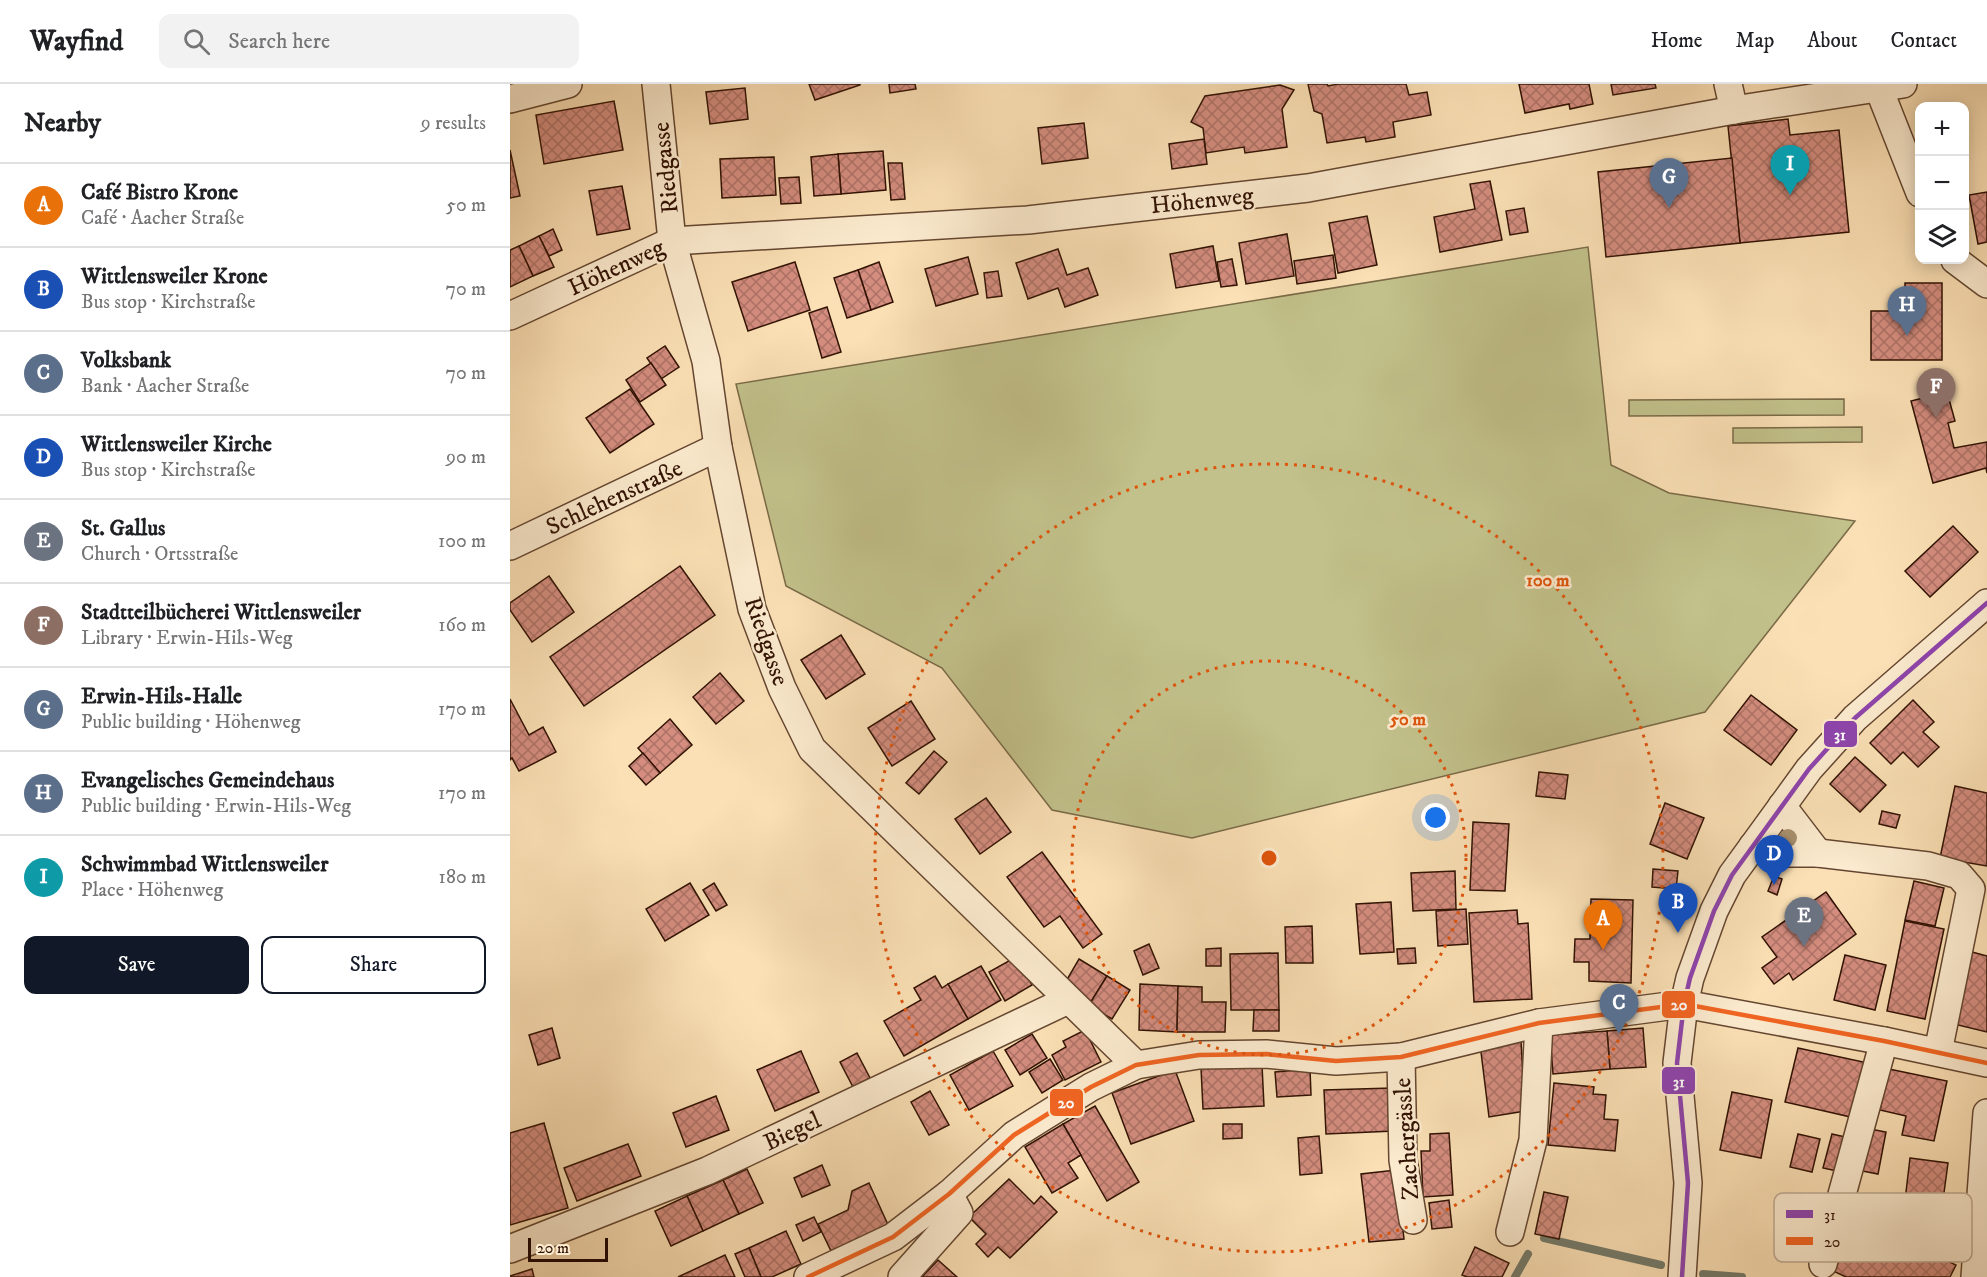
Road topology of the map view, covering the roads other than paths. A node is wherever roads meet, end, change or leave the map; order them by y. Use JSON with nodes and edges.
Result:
{"nodes":[{"id":1,"x":568,"y":84,"type":"edge"},
{"id":2,"x":656,"y":84,"type":"edge"},
{"id":3,"x":1728,"y":84,"type":"edge"},
{"id":4,"x":1891,"y":87,"type":"edge"},
{"id":5,"x":510,"y":99,"type":"edge"},
{"id":6,"x":1734,"y":110,"type":"junction"},
{"id":7,"x":1915,"y":175,"type":"edge"},
{"id":8,"x":672,"y":241,"type":"junction"},
{"id":9,"x":1960,"y":264,"type":"edge"},
{"id":10,"x":1987,"y":284,"type":"edge"},
{"id":11,"x":510,"y":316,"type":"edge"},
{"id":12,"x":718,"y":447,"type":"junction"},
{"id":13,"x":510,"y":546,"type":"edge"},
{"id":14,"x":1987,"y":603,"type":"edge"},
{"id":15,"x":1782,"y":806,"type":"junction"},
{"id":16,"x":1753,"y":846,"type":"junction"},
{"id":17,"x":1818,"y":854,"type":"junction"},
{"id":18,"x":1068,"y":1000,"type":"junction"},
{"id":19,"x":1684,"y":1004,"type":"junction"},
{"id":20,"x":1539,"y":1023,"type":"junction"},
{"id":21,"x":1884,"y":1041,"type":"junction"},
{"id":22,"x":1938,"y":1053,"type":"junction"},
{"id":23,"x":1401,"y":1057,"type":"junction"},
{"id":24,"x":1987,"y":1063,"type":"edge"},
{"id":25,"x":1136,"y":1065,"type":"junction"},
{"id":26,"x":1987,"y":1113,"type":"edge"},
{"id":27,"x":1842,"y":1193,"type":"edge"},
{"id":28,"x":949,"y":1194,"type":"junction"},
{"id":29,"x":1413,"y":1220,"type":"dead end"},
{"id":30,"x":1510,"y":1233,"type":"dead end"},
{"id":31,"x":510,"y":1249,"type":"edge"},
{"id":32,"x":807,"y":1277,"type":"edge"},
{"id":33,"x":902,"y":1277,"type":"edge"},
{"id":34,"x":1682,"y":1277,"type":"edge"},
{"id":35,"x":1975,"y":1277,"type":"edge"}],
"edges":[{"from":1,"to":5,"type":"street"},
{"from":2,"to":8,"type":"street","name":"Riedgasse"},
{"from":3,"to":6,"type":"street"},
{"from":4,"to":6,"type":"street","name":"Höhenweg"},
{"from":4,"to":7,"type":"street"},
{"from":6,"to":8,"type":"street","name":"Höhenweg"},
{"from":8,"to":11,"type":"street","name":"Höhenweg"},
{"from":8,"to":12,"type":"street","name":"Riedgasse"},
{"from":9,"to":10,"type":"street"},
{"from":12,"to":13,"type":"street","name":"Schlehenstraße"},
{"from":12,"to":18,"type":"street","name":"Riedgasse"},
{"from":14,"to":15,"type":"street"},
{"from":15,"to":16,"type":"street"},
{"from":15,"to":17,"type":"street"},
{"from":16,"to":17,"type":"street"},
{"from":16,"to":19,"type":"street"},
{"from":17,"to":22,"type":"street"},
{"from":18,"to":25,"type":"street","name":"Riedgasse"},
{"from":18,"to":31,"type":"street","name":"Biegel"},
{"from":19,"to":20,"type":"street"},
{"from":19,"to":21,"type":"street"},
{"from":19,"to":34,"type":"street"},
{"from":20,"to":23,"type":"street"},
{"from":20,"to":30,"type":"street"},
{"from":21,"to":22,"type":"street"},
{"from":21,"to":27,"type":"street"},
{"from":22,"to":24,"type":"street"},
{"from":23,"to":25,"type":"street"},
{"from":23,"to":29,"type":"street","name":"Zachergässle"},
{"from":25,"to":28,"type":"street"},
{"from":26,"to":35,"type":"street"},
{"from":28,"to":32,"type":"street"},
{"from":28,"to":33,"type":"street"}]}
